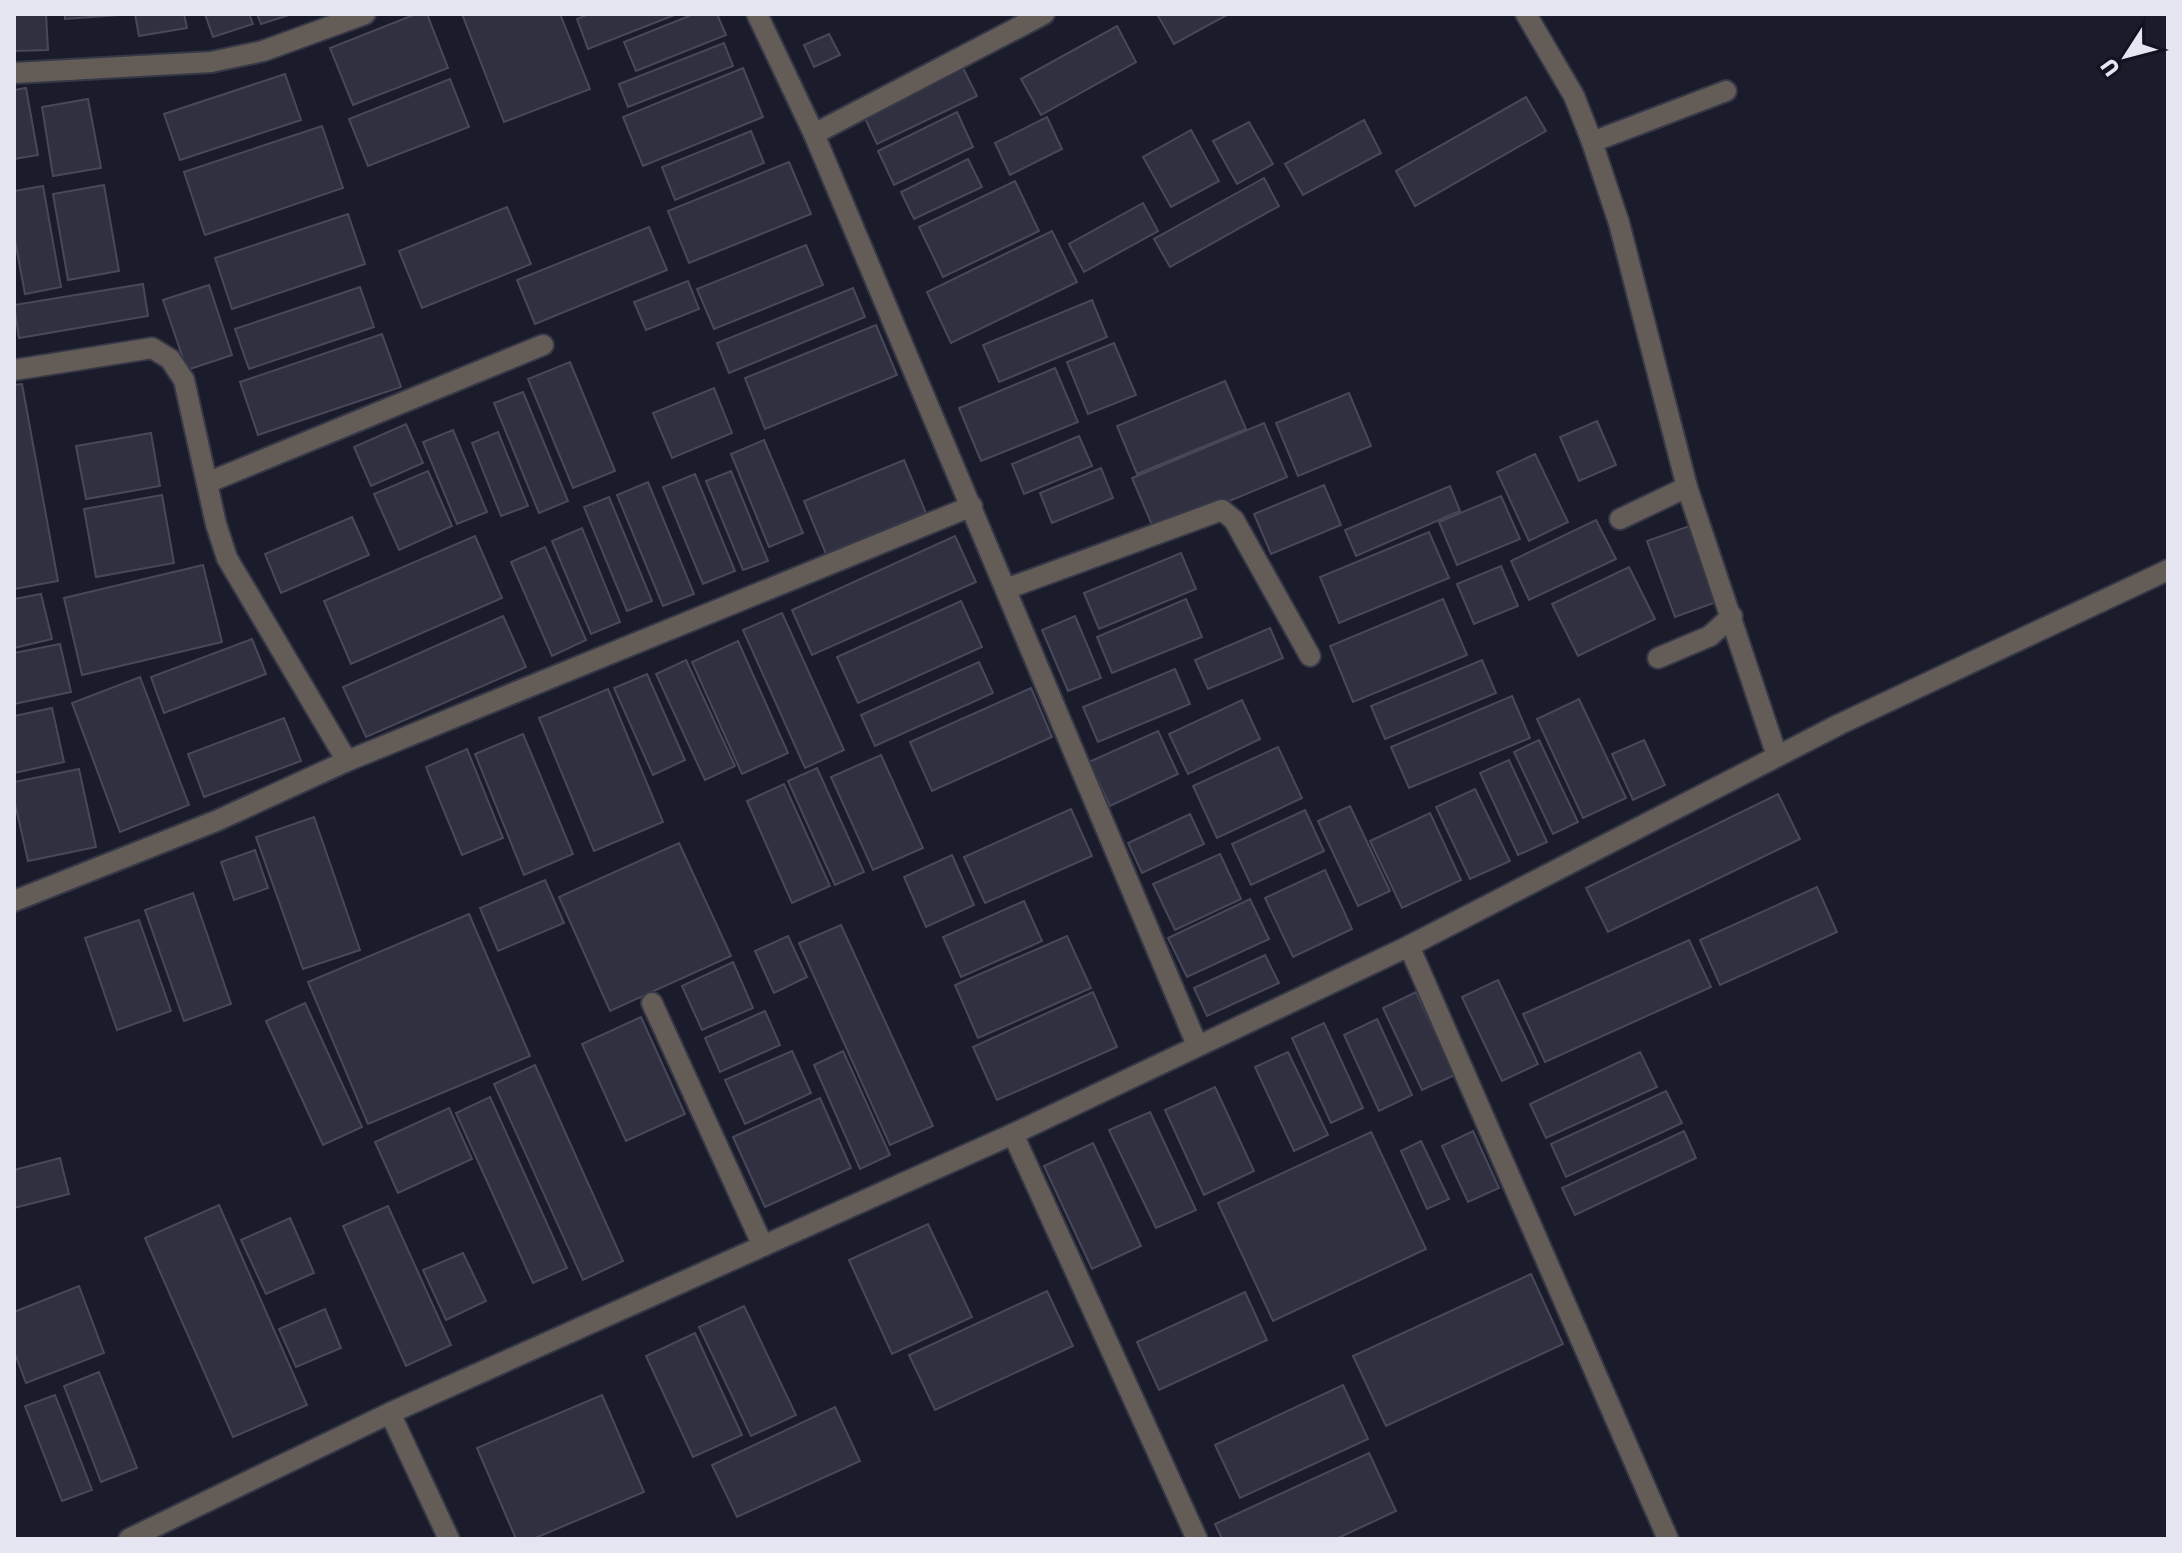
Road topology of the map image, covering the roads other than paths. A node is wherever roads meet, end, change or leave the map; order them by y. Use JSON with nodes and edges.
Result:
{"nodes":[{"id":1,"x":365,"y":14,"type":"edge"},
{"id":2,"x":757,"y":14,"type":"edge"},
{"id":3,"x":1044,"y":14,"type":"edge"},
{"id":4,"x":1526,"y":14,"type":"edge"},
{"id":5,"x":14,"y":73,"type":"edge"},
{"id":6,"x":1726,"y":91,"type":"dead end"},
{"id":7,"x":814,"y":134,"type":"junction"},
{"id":8,"x":1592,"y":142,"type":"junction"},
{"id":9,"x":543,"y":345,"type":"dead end"},
{"id":10,"x":14,"y":370,"type":"edge"},
{"id":11,"x":209,"y":482,"type":"junction"},
{"id":12,"x":1687,"y":487,"type":"junction"},
{"id":13,"x":972,"y":506,"type":"junction"},
{"id":14,"x":1620,"y":519,"type":"dead end"},
{"id":15,"x":2168,"y":570,"type":"edge"},
{"id":16,"x":1006,"y":589,"type":"junction"},
{"id":17,"x":1732,"y":616,"type":"junction"},
{"id":18,"x":1310,"y":656,"type":"dead end"},
{"id":19,"x":1658,"y":658,"type":"dead end"},
{"id":20,"x":1782,"y":754,"type":"junction"},
{"id":21,"x":347,"y":761,"type":"junction"},
{"id":22,"x":14,"y":901,"type":"edge"},
{"id":23,"x":1409,"y":946,"type":"junction"},
{"id":24,"x":652,"y":1003,"type":"dead end"},
{"id":25,"x":1197,"y":1045,"type":"junction"},
{"id":26,"x":1013,"y":1134,"type":"junction"},
{"id":27,"x":763,"y":1246,"type":"junction"},
{"id":28,"x":390,"y":1413,"type":"junction"},
{"id":29,"x":129,"y":1539,"type":"edge"},
{"id":30,"x":449,"y":1539,"type":"edge"},
{"id":31,"x":1197,"y":1539,"type":"edge"},
{"id":32,"x":1668,"y":1539,"type":"edge"}],
"edges":[{"from":1,"to":5,"type":"street"},
{"from":2,"to":7,"type":"street"},
{"from":3,"to":7,"type":"street"},
{"from":4,"to":8,"type":"street"},
{"from":6,"to":8,"type":"street"},
{"from":7,"to":13,"type":"street"},
{"from":8,"to":12,"type":"street"},
{"from":9,"to":11,"type":"street"},
{"from":10,"to":11,"type":"street"},
{"from":11,"to":21,"type":"street"},
{"from":12,"to":14,"type":"street"},
{"from":12,"to":17,"type":"street"},
{"from":13,"to":16,"type":"street"},
{"from":13,"to":21,"type":"street"},
{"from":15,"to":20,"type":"street"},
{"from":16,"to":18,"type":"street"},
{"from":16,"to":25,"type":"street"},
{"from":17,"to":19,"type":"street"},
{"from":17,"to":20,"type":"street"},
{"from":20,"to":23,"type":"street"},
{"from":21,"to":22,"type":"street"},
{"from":23,"to":25,"type":"street"},
{"from":23,"to":32,"type":"street"},
{"from":24,"to":27,"type":"street"},
{"from":25,"to":26,"type":"street"},
{"from":26,"to":27,"type":"street"},
{"from":26,"to":31,"type":"street"},
{"from":27,"to":28,"type":"street"},
{"from":28,"to":29,"type":"street"},
{"from":28,"to":30,"type":"street"}]}
